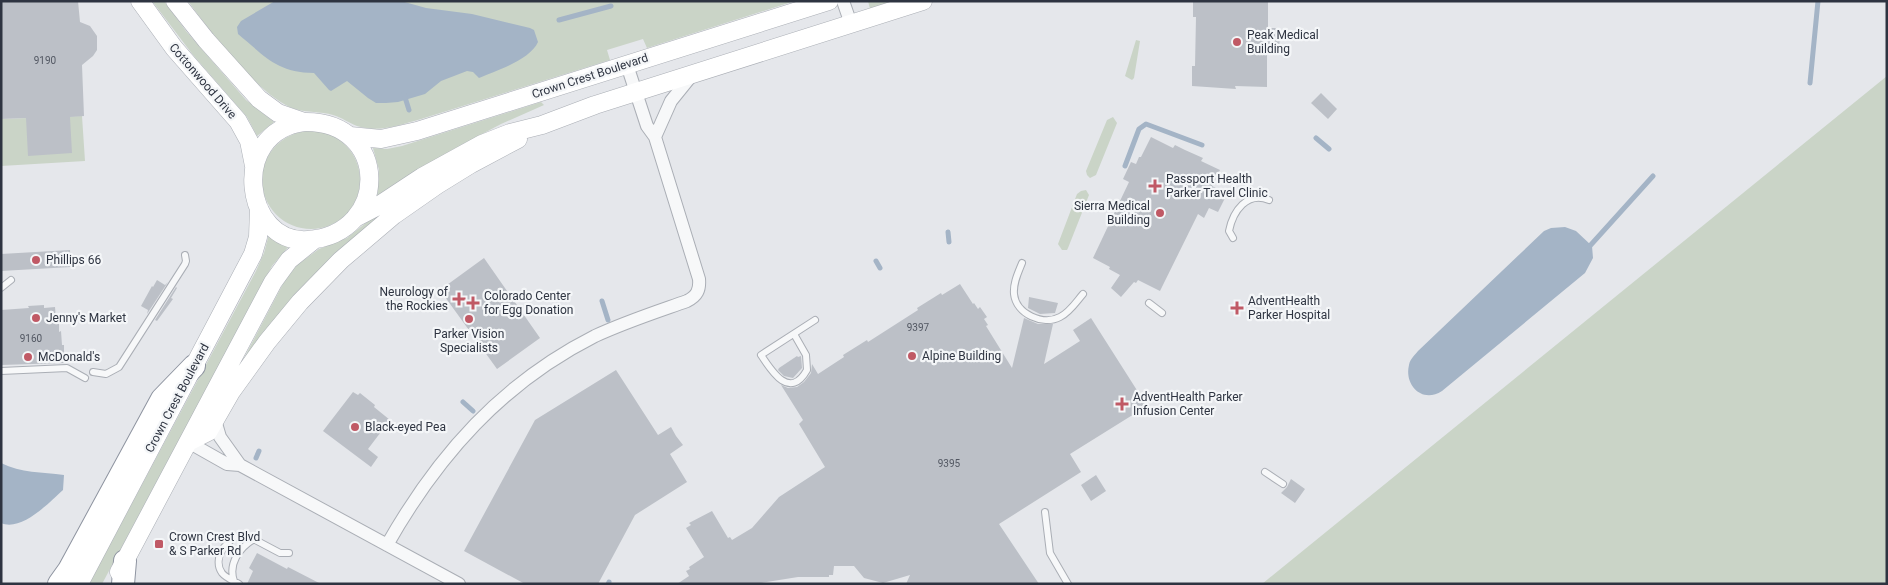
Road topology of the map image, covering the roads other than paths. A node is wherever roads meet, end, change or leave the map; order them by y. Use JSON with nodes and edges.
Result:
{"nodes":[{"id":1,"x":140,"y":1,"type":"edge"},
{"id":2,"x":175,"y":1,"type":"edge"},
{"id":3,"x":828,"y":1,"type":"edge"},
{"id":4,"x":843,"y":1,"type":"edge"},
{"id":5,"x":923,"y":1,"type":"edge"},
{"id":6,"x":851,"y":24,"type":"junction"},
{"id":7,"x":627,"y":65,"type":"junction"},
{"id":8,"x":692,"y":75,"type":"junction"},
{"id":9,"x":636,"y":92,"type":"junction"},
{"id":10,"x":304,"y":122,"type":"junction"},
{"id":11,"x":542,"y":124,"type":"junction"},
{"id":12,"x":350,"y":136,"type":"junction"},
{"id":13,"x":655,"y":136,"type":"junction"},
{"id":14,"x":254,"y":166,"type":"junction"},
{"id":15,"x":1269,"y":200,"type":"dead end"},
{"id":16,"x":259,"y":208,"type":"junction"},
{"id":17,"x":355,"y":218,"type":"junction"},
{"id":18,"x":1233,"y":238,"type":"dead end"},
{"id":19,"x":315,"y":239,"type":"junction"},
{"id":20,"x":185,"y":255,"type":"dead end"},
{"id":21,"x":1022,"y":263,"type":"dead end"},
{"id":22,"x":12,"y":280,"type":"dead end"},
{"id":23,"x":1,"y":288,"type":"edge"},
{"id":24,"x":1082,"y":294,"type":"dead end"},
{"id":25,"x":1149,"y":302,"type":"dead end"},
{"id":26,"x":1162,"y":313,"type":"dead end"},
{"id":27,"x":815,"y":320,"type":"dead end"},
{"id":28,"x":794,"y":334,"type":"junction"},
{"id":29,"x":194,"y":366,"type":"junction"},
{"id":30,"x":1,"y":371,"type":"edge"},
{"id":31,"x":93,"y":372,"type":"dead end"},
{"id":32,"x":85,"y":378,"type":"dead end"},
{"id":33,"x":216,"y":420,"type":"junction"},
{"id":34,"x":188,"y":442,"type":"junction"},
{"id":35,"x":240,"y":465,"type":"junction"},
{"id":36,"x":1265,"y":472,"type":"dead end"},
{"id":37,"x":1283,"y":484,"type":"dead end"},
{"id":38,"x":1046,"y":512,"type":"dead end"},
{"id":39,"x":254,"y":539,"type":"junction"},
{"id":40,"x":387,"y":545,"type":"junction"},
{"id":41,"x":289,"y":553,"type":"dead end"},
{"id":42,"x":125,"y":561,"type":"junction"},
{"id":43,"x":237,"y":582,"type":"edge"},
{"id":44,"x":59,"y":584,"type":"edge"},
{"id":45,"x":79,"y":584,"type":"edge"},
{"id":46,"x":112,"y":584,"type":"edge"},
{"id":47,"x":123,"y":584,"type":"edge"},
{"id":48,"x":459,"y":584,"type":"edge"},
{"id":49,"x":1068,"y":584,"type":"edge"}],
"edges":[{"from":1,"to":14,"type":"main road","name":"Cottonwood Drive"},
{"from":2,"to":10,"type":"main road"},
{"from":3,"to":7,"type":"main road","name":"Crown Crest Boulevard"},
{"from":4,"to":6,"type":"street"},
{"from":5,"to":6,"type":"main road"},
{"from":6,"to":8,"type":"main road"},
{"from":7,"to":9,"type":"street"},
{"from":7,"to":12,"type":"main road","name":"Crown Crest Boulevard"},
{"from":8,"to":9,"type":"main road"},
{"from":8,"to":13,"type":"street"},
{"from":9,"to":11,"type":"main road"},
{"from":9,"to":13,"type":"street"},
{"from":10,"to":12,"type":"main road"},
{"from":10,"to":14,"type":"main road"},
{"from":11,"to":17,"type":"main road"},
{"from":11,"to":33,"type":"main road"},
{"from":12,"to":17,"type":"main road"},
{"from":13,"to":40,"type":"street"},
{"from":14,"to":16,"type":"main road"},
{"from":15,"to":18,"type":"lane"},
{"from":16,"to":19,"type":"main road"},
{"from":16,"to":29,"type":"main road","name":"Crown Crest Boulevard"},
{"from":17,"to":19,"type":"main road"},
{"from":19,"to":34,"type":"main road"},
{"from":20,"to":31,"type":"lane"},
{"from":21,"to":24,"type":"lane"},
{"from":22,"to":23,"type":"lane"},
{"from":25,"to":26,"type":"lane"},
{"from":27,"to":28,"type":"lane"},
{"from":28,"to":28,"type":"lane"},
{"from":29,"to":44,"type":"highway"},
{"from":29,"to":45,"type":"main road","name":"Crown Crest Boulevard"},
{"from":30,"to":32,"type":"lane"},
{"from":33,"to":34,"type":"main road"},
{"from":33,"to":35,"type":"street"},
{"from":34,"to":35,"type":"street"},
{"from":34,"to":42,"type":"main road"},
{"from":35,"to":40,"type":"street"},
{"from":36,"to":37,"type":"lane"},
{"from":38,"to":49,"type":"lane"},
{"from":39,"to":41,"type":"lane"},
{"from":39,"to":43,"type":"lane"},
{"from":39,"to":43,"type":"lane"},
{"from":40,"to":48,"type":"street"},
{"from":42,"to":46,"type":"main road"},
{"from":42,"to":47,"type":"highway"}]}
